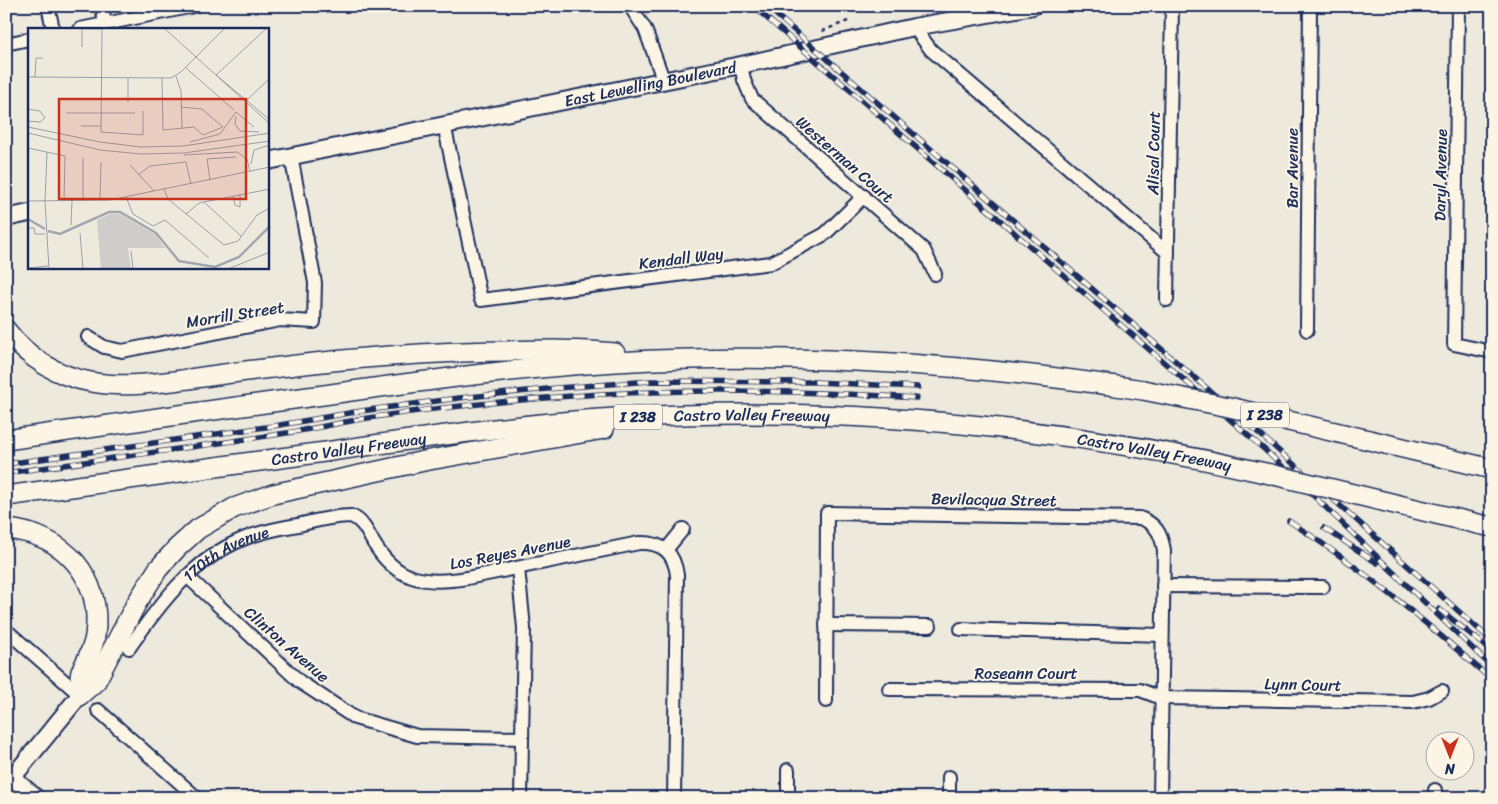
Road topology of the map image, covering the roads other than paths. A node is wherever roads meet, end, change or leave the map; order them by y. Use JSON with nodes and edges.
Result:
{"nodes":[{"id":1,"x":48,"y":6,"type":"edge"},
{"id":2,"x":102,"y":6,"type":"edge"},
{"id":3,"x":194,"y":6,"type":"edge"},
{"id":4,"x":630,"y":6,"type":"edge"},
{"id":5,"x":1031,"y":6,"type":"edge"},
{"id":6,"x":1172,"y":6,"type":"edge"},
{"id":7,"x":1310,"y":6,"type":"edge"},
{"id":8,"x":1458,"y":6,"type":"edge"},
{"id":9,"x":961,"y":12,"type":"edge"},
{"id":10,"x":105,"y":24,"type":"junction"},
{"id":11,"x":914,"y":27,"type":"junction"},
{"id":12,"x":53,"y":28,"type":"edge"},
{"id":13,"x":85,"y":28,"type":"edge"},
{"id":14,"x":28,"y":39,"type":"edge"},
{"id":15,"x":6,"y":44,"type":"edge"},
{"id":16,"x":741,"y":64,"type":"junction"},
{"id":17,"x":663,"y":79,"type":"junction"},
{"id":18,"x":444,"y":124,"type":"junction"},
{"id":19,"x":291,"y":156,"type":"junction"},
{"id":20,"x":269,"y":161,"type":"edge"},
{"id":21,"x":864,"y":196,"type":"junction"},
{"id":22,"x":28,"y":213,"type":"edge"},
{"id":23,"x":6,"y":218,"type":"edge"},
{"id":24,"x":1168,"y":252,"type":"junction"},
{"id":25,"x":935,"y":274,"type":"dead end"},
{"id":26,"x":1167,"y":300,"type":"dead end"},
{"id":27,"x":6,"y":330,"type":"edge"},
{"id":28,"x":1307,"y":330,"type":"dead end"},
{"id":29,"x":88,"y":337,"type":"dead end"},
{"id":30,"x":1492,"y":352,"type":"edge"},
{"id":31,"x":671,"y":360,"type":"junction"},
{"id":32,"x":674,"y":416,"type":"junction"},
{"id":33,"x":6,"y":440,"type":"edge"},
{"id":34,"x":1492,"y":469,"type":"edge"},
{"id":35,"x":6,"y":496,"type":"edge"},
{"id":36,"x":355,"y":517,"type":"joint"},
{"id":37,"x":1485,"y":525,"type":"edge"},
{"id":38,"x":6,"y":529,"type":"edge"},
{"id":39,"x":683,"y":529,"type":"dead end"},
{"id":40,"x":666,"y":550,"type":"junction"},
{"id":41,"x":518,"y":568,"type":"junction"},
{"id":42,"x":187,"y":576,"type":"junction"},
{"id":43,"x":1163,"y":586,"type":"junction"},
{"id":44,"x":1323,"y":587,"type":"dead end"},
{"id":45,"x":826,"y":625,"type":"junction"},
{"id":46,"x":930,"y":626,"type":"dead end"},
{"id":47,"x":961,"y":628,"type":"dead end"},
{"id":48,"x":6,"y":630,"type":"edge"},
{"id":49,"x":1162,"y":635,"type":"junction"},
{"id":50,"x":129,"y":648,"type":"dead end"},
{"id":51,"x":890,"y":689,"type":"dead end"},
{"id":52,"x":1442,"y":691,"type":"dead end"},
{"id":53,"x":80,"y":695,"type":"junction"},
{"id":54,"x":1161,"y":698,"type":"junction"},
{"id":55,"x":826,"y":700,"type":"dead end"},
{"id":56,"x":98,"y":710,"type":"dead end"},
{"id":57,"x":522,"y":738,"type":"junction"},
{"id":58,"x":788,"y":770,"type":"dead end"},
{"id":59,"x":949,"y":776,"type":"dead end"},
{"id":60,"x":8,"y":779,"type":"edge"},
{"id":61,"x":36,"y":798,"type":"edge"},
{"id":62,"x":198,"y":798,"type":"edge"},
{"id":63,"x":522,"y":798,"type":"edge"},
{"id":64,"x":674,"y":798,"type":"edge"},
{"id":65,"x":788,"y":798,"type":"edge"},
{"id":66,"x":949,"y":798,"type":"edge"},
{"id":67,"x":1160,"y":798,"type":"edge"}],
"edges":[{"from":1,"to":12,"type":"street"},
{"from":2,"to":10,"type":"street"},
{"from":3,"to":10,"type":"street"},
{"from":4,"to":17,"type":"street"},
{"from":5,"to":9,"type":"main road","name":"East Lewelling Boulevard"},
{"from":6,"to":24,"type":"street","name":"Alisal Court"},
{"from":7,"to":28,"type":"street","name":"Bar Avenue"},
{"from":8,"to":30,"type":"street","name":"Daryl Avenue"},
{"from":9,"to":11,"type":"main road","name":"East Lewelling Boulevard"},
{"from":10,"to":13,"type":"street"},
{"from":11,"to":16,"type":"main road","name":"East Lewelling Boulevard"},
{"from":11,"to":24,"type":"street"},
{"from":14,"to":15,"type":"street"},
{"from":16,"to":17,"type":"main road","name":"East Lewelling Boulevard"},
{"from":16,"to":21,"type":"street","name":"Westerman Court"},
{"from":17,"to":18,"type":"main road","name":"East Lewelling Boulevard"},
{"from":18,"to":19,"type":"main road","name":"East Lewelling Boulevard"},
{"from":18,"to":21,"type":"street","name":"Kendall Way"},
{"from":19,"to":20,"type":"main road","name":"East Lewelling Boulevard"},
{"from":19,"to":29,"type":"street","name":"Morrill Street"},
{"from":21,"to":25,"type":"street","name":"Westerman Court"},
{"from":22,"to":23,"type":"main road"},
{"from":24,"to":26,"type":"street","name":"Alisal Court"},
{"from":27,"to":31,"type":"highway"},
{"from":31,"to":33,"type":"highway","number":"I 238"},
{"from":31,"to":34,"type":"highway","number":"I 238","bridge":true},
{"from":32,"to":35,"type":"highway","name":"Castro Valley Freeway","number":"I 238"},
{"from":32,"to":37,"type":"highway","name":"Castro Valley Freeway","number":"I 238","bridge":true},
{"from":32,"to":53,"type":"highway"},
{"from":36,"to":41,"type":"street","name":"Los Reyes Avenue"},
{"from":36,"to":42,"type":"street","name":"170th Avenue"},
{"from":38,"to":53,"type":"highway"},
{"from":39,"to":40,"type":"street"},
{"from":40,"to":41,"type":"street","name":"Los Reyes Avenue"},
{"from":40,"to":64,"type":"street"},
{"from":41,"to":57,"type":"street"},
{"from":42,"to":50,"type":"street","name":"170th Avenue"},
{"from":42,"to":57,"type":"street","name":"Clinton Avenue"},
{"from":43,"to":44,"type":"street"},
{"from":43,"to":45,"type":"street","name":"Bevilacqua Street"},
{"from":43,"to":49,"type":"street"},
{"from":45,"to":46,"type":"street"},
{"from":45,"to":55,"type":"street"},
{"from":47,"to":49,"type":"street"},
{"from":48,"to":53,"type":"street"},
{"from":49,"to":54,"type":"street"},
{"from":51,"to":54,"type":"street","name":"Roseann Court"},
{"from":52,"to":54,"type":"street","name":"Lynn Court"},
{"from":53,"to":60,"type":"main road"},
{"from":54,"to":67,"type":"street"},
{"from":56,"to":62,"type":"street"},
{"from":57,"to":63,"type":"street"},
{"from":58,"to":65,"type":"street"},
{"from":59,"to":66,"type":"street"},
{"from":60,"to":61,"type":"main road"}]}
